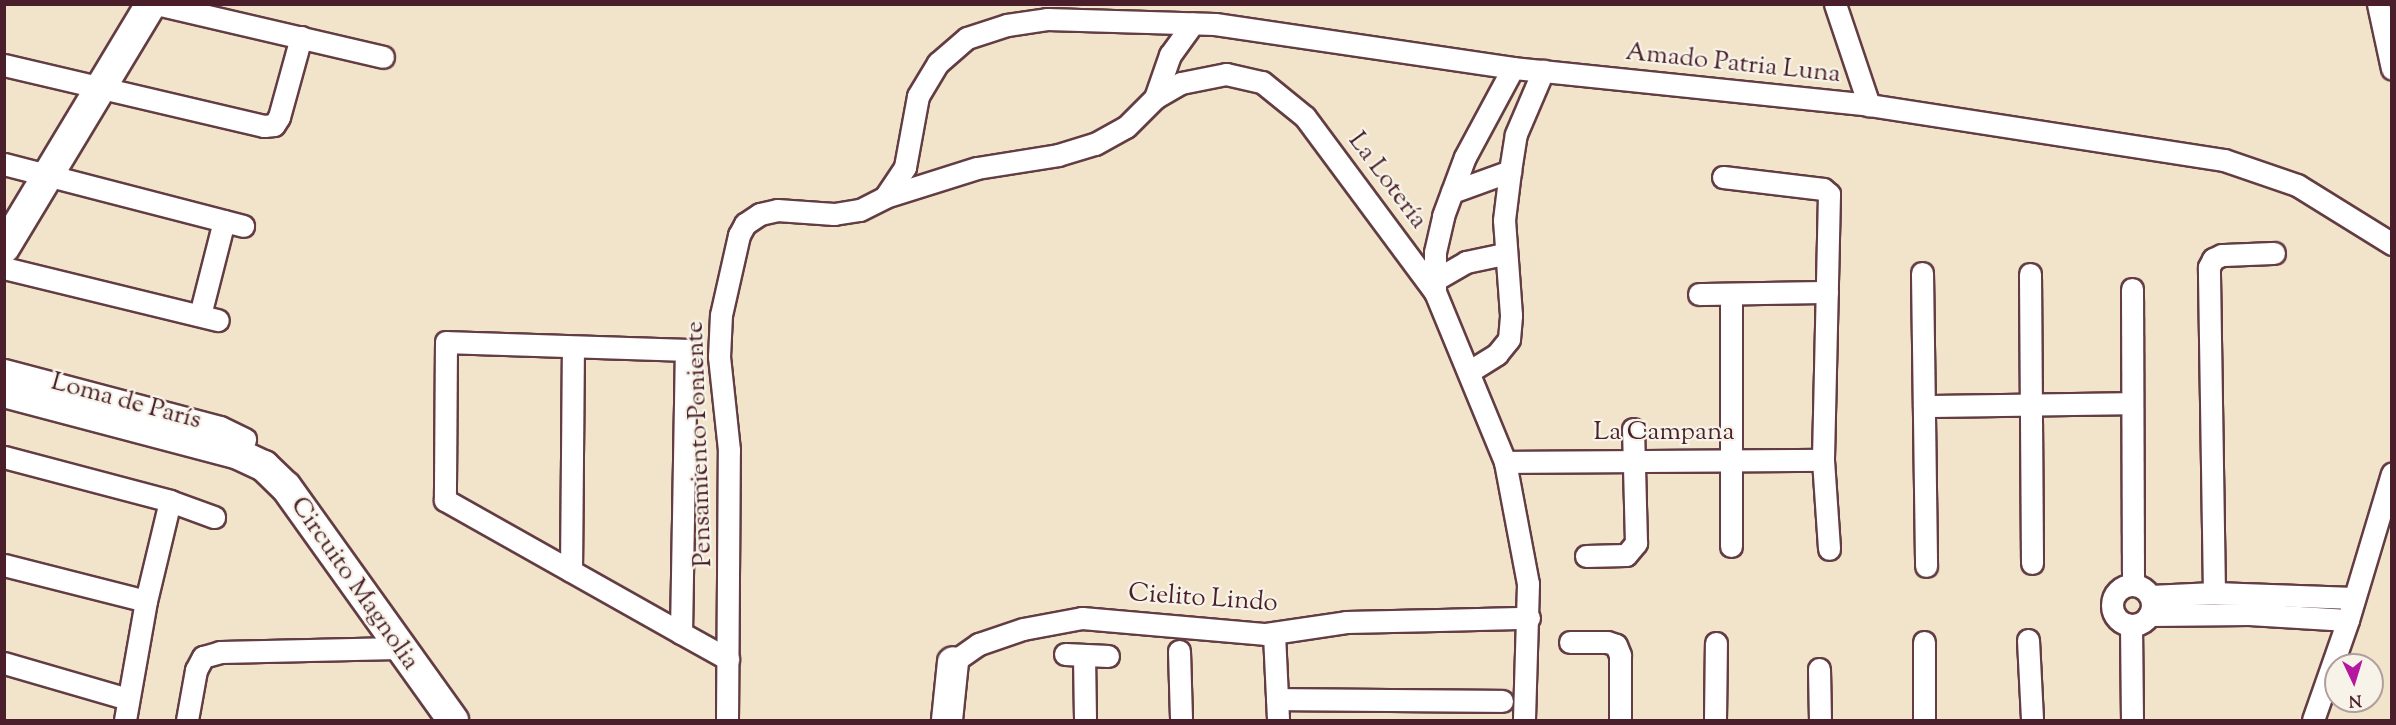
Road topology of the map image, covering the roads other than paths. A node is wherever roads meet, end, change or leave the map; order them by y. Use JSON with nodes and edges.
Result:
{"nodes":[{"id":1,"x":151,"y":4,"type":"edge"},
{"id":2,"x":156,"y":4,"type":"edge"},
{"id":3,"x":1834,"y":4,"type":"edge"},
{"id":4,"x":2378,"y":4,"type":"edge"},
{"id":5,"x":1193,"y":23,"type":"junction"},
{"id":6,"x":300,"y":37,"type":"junction"},
{"id":7,"x":383,"y":57,"type":"dead end"},
{"id":8,"x":4,"y":65,"type":"edge"},
{"id":9,"x":1513,"y":68,"type":"junction"},
{"id":10,"x":2391,"y":69,"type":"edge"},
{"id":11,"x":1543,"y":71,"type":"junction"},
{"id":12,"x":101,"y":89,"type":"junction"},
{"id":13,"x":1155,"y":98,"type":"junction"},
{"id":14,"x":1494,"y":104,"type":"junction"},
{"id":15,"x":1869,"y":105,"type":"junction"},
{"id":16,"x":1516,"y":134,"type":"junction"},
{"id":17,"x":4,"y":164,"type":"edge"},
{"id":18,"x":1510,"y":171,"type":"junction"},
{"id":19,"x":50,"y":175,"type":"junction"},
{"id":20,"x":1723,"y":177,"type":"dead end"},
{"id":21,"x":1452,"y":192,"type":"junction"},
{"id":22,"x":885,"y":197,"type":"junction"},
{"id":23,"x":2391,"y":244,"type":"edge"},
{"id":24,"x":4,"y":248,"type":"edge"},
{"id":25,"x":2274,"y":253,"type":"dead end"},
{"id":26,"x":1505,"y":254,"type":"junction"},
{"id":27,"x":4,"y":268,"type":"edge"},
{"id":28,"x":1922,"y":273,"type":"dead end"},
{"id":29,"x":2030,"y":274,"type":"dead end"},
{"id":30,"x":1435,"y":286,"type":"junction"},
{"id":31,"x":2132,"y":289,"type":"dead end"},
{"id":32,"x":1827,"y":292,"type":"junction"},
{"id":33,"x":1699,"y":294,"type":"dead end"},
{"id":34,"x":1731,"y":294,"type":"junction"},
{"id":35,"x":573,"y":347,"type":"junction"},
{"id":36,"x":4,"y":369,"type":"edge"},
{"id":37,"x":1470,"y":371,"type":"junction"},
{"id":38,"x":4,"y":392,"type":"edge"},
{"id":39,"x":2132,"y":403,"type":"junction"},
{"id":40,"x":2033,"y":405,"type":"junction"},
{"id":41,"x":1924,"y":406,"type":"junction"},
{"id":42,"x":1633,"y":429,"type":"dead end"},
{"id":43,"x":245,"y":448,"type":"junction"},
{"id":44,"x":4,"y":457,"type":"edge"},
{"id":45,"x":1635,"y":460,"type":"junction"},
{"id":46,"x":1730,"y":460,"type":"junction"},
{"id":47,"x":1822,"y":460,"type":"junction"},
{"id":48,"x":1505,"y":462,"type":"junction"},
{"id":49,"x":2391,"y":473,"type":"edge"},
{"id":50,"x":170,"y":501,"type":"junction"},
{"id":51,"x":213,"y":517,"type":"dead end"},
{"id":52,"x":1731,"y":546,"type":"dead end"},
{"id":53,"x":1829,"y":549,"type":"dead end"},
{"id":54,"x":1586,"y":556,"type":"dead end"},
{"id":55,"x":2032,"y":563,"type":"dead end"},
{"id":56,"x":4,"y":565,"type":"edge"},
{"id":57,"x":1926,"y":566,"type":"dead end"},
{"id":58,"x":571,"y":571,"type":"junction"},
{"id":59,"x":2214,"y":593,"type":"junction"},
{"id":60,"x":2354,"y":597,"type":"junction"},
{"id":61,"x":2144,"y":599,"type":"junction"},
{"id":62,"x":146,"y":601,"type":"junction"},
{"id":63,"x":1529,"y":618,"type":"junction"},
{"id":64,"x":2348,"y":621,"type":"junction"},
{"id":65,"x":2130,"y":625,"type":"junction"},
{"id":66,"x":681,"y":633,"type":"junction"},
{"id":67,"x":1274,"y":634,"type":"junction"},
{"id":68,"x":2028,"y":640,"type":"dead end"},
{"id":69,"x":1570,"y":642,"type":"dead end"},
{"id":70,"x":1924,"y":642,"type":"dead end"},
{"id":71,"x":1716,"y":643,"type":"dead end"},
{"id":72,"x":398,"y":648,"type":"junction"},
{"id":73,"x":1179,"y":651,"type":"dead end"},
{"id":74,"x":1108,"y":656,"type":"dead end"},
{"id":75,"x":728,"y":659,"type":"junction"},
{"id":76,"x":953,"y":662,"type":"joint"},
{"id":77,"x":4,"y":663,"type":"edge"},
{"id":78,"x":1819,"y":669,"type":"dead end"},
{"id":79,"x":128,"y":699,"type":"junction"},
{"id":80,"x":1277,"y":699,"type":"junction"},
{"id":81,"x":1502,"y":701,"type":"dead end"},
{"id":82,"x":125,"y":720,"type":"edge"},
{"id":83,"x":188,"y":720,"type":"edge"},
{"id":84,"x":453,"y":720,"type":"edge"},
{"id":85,"x":727,"y":720,"type":"edge"},
{"id":86,"x":947,"y":720,"type":"edge"},
{"id":87,"x":1085,"y":720,"type":"edge"},
{"id":88,"x":1180,"y":720,"type":"edge"},
{"id":89,"x":1278,"y":720,"type":"edge"},
{"id":90,"x":1524,"y":720,"type":"edge"},
{"id":91,"x":1620,"y":720,"type":"edge"},
{"id":92,"x":1715,"y":720,"type":"edge"},
{"id":93,"x":1820,"y":720,"type":"edge"},
{"id":94,"x":1924,"y":720,"type":"edge"},
{"id":95,"x":2032,"y":720,"type":"edge"},
{"id":96,"x":2132,"y":720,"type":"edge"},
{"id":97,"x":2313,"y":720,"type":"edge"}],
"edges":[{"from":1,"to":12,"type":"street"},
{"from":2,"to":6,"type":"street"},
{"from":3,"to":15,"type":"street"},
{"from":4,"to":10,"type":"street"},
{"from":5,"to":9,"type":"street","name":"Amado Patria Luna"},
{"from":5,"to":13,"type":"street"},
{"from":5,"to":22,"type":"street","name":"Amado Patria Luna"},
{"from":6,"to":7,"type":"street"},
{"from":6,"to":12,"type":"street"},
{"from":8,"to":12,"type":"street"},
{"from":9,"to":11,"type":"street","name":"Amado Patria Luna"},
{"from":9,"to":14,"type":"street"},
{"from":11,"to":15,"type":"street","name":"Amado Patria Luna"},
{"from":11,"to":16,"type":"street"},
{"from":12,"to":19,"type":"street"},
{"from":13,"to":22,"type":"street","name":"La Lotería"},
{"from":13,"to":30,"type":"street","name":"La Lotería"},
{"from":14,"to":16,"type":"street"},
{"from":14,"to":21,"type":"street"},
{"from":15,"to":23,"type":"street","name":"Amado Patria Luna"},
{"from":16,"to":18,"type":"street"},
{"from":17,"to":19,"type":"street"},
{"from":18,"to":21,"type":"street"},
{"from":18,"to":26,"type":"street"},
{"from":19,"to":24,"type":"street"},
{"from":19,"to":27,"type":"street"},
{"from":20,"to":32,"type":"street"},
{"from":21,"to":30,"type":"street"},
{"from":22,"to":75,"type":"street","name":"Pensamiento Poniente"},
{"from":25,"to":59,"type":"street"},
{"from":26,"to":30,"type":"street"},
{"from":26,"to":37,"type":"street"},
{"from":28,"to":41,"type":"street"},
{"from":29,"to":40,"type":"street"},
{"from":30,"to":37,"type":"street","name":"La Lotería"},
{"from":31,"to":39,"type":"street"},
{"from":32,"to":34,"type":"street"},
{"from":32,"to":47,"type":"street"},
{"from":33,"to":34,"type":"street"},
{"from":34,"to":46,"type":"street"},
{"from":35,"to":58,"type":"street"},
{"from":35,"to":58,"type":"street"},
{"from":35,"to":66,"type":"street"},
{"from":36,"to":43,"type":"street","name":"Loma de París"},
{"from":37,"to":48,"type":"street","name":"La Lotería"},
{"from":38,"to":43,"type":"street","name":"Loma de París"},
{"from":39,"to":40,"type":"street"},
{"from":39,"to":61,"type":"street"},
{"from":40,"to":41,"type":"street"},
{"from":40,"to":55,"type":"street"},
{"from":41,"to":57,"type":"street"},
{"from":42,"to":45,"type":"street"},
{"from":43,"to":72,"type":"street","name":"Circuito Magnolia"},
{"from":44,"to":50,"type":"street"},
{"from":45,"to":46,"type":"street","name":"La Campana"},
{"from":45,"to":48,"type":"street","name":"La Campana"},
{"from":45,"to":54,"type":"street"},
{"from":46,"to":47,"type":"street","name":"La Campana"},
{"from":46,"to":52,"type":"street"},
{"from":47,"to":53,"type":"street"},
{"from":48,"to":63,"type":"street","name":"La Lotería"},
{"from":49,"to":60,"type":"street"},
{"from":50,"to":51,"type":"street"},
{"from":50,"to":62,"type":"street"},
{"from":56,"to":62,"type":"street"},
{"from":58,"to":66,"type":"street"},
{"from":59,"to":60,"type":"street"},
{"from":59,"to":61,"type":"street"},
{"from":60,"to":64,"type":"street"},
{"from":61,"to":64,"type":"street"},
{"from":61,"to":65,"type":"street"},
{"from":61,"to":65,"type":"street"},
{"from":62,"to":79,"type":"street"},
{"from":63,"to":67,"type":"street","name":"Cielito Lindo"},
{"from":63,"to":90,"type":"street","name":"La Lotería"},
{"from":64,"to":97,"type":"street"},
{"from":65,"to":96,"type":"street"},
{"from":66,"to":75,"type":"street"},
{"from":67,"to":76,"type":"street","name":"Cielito Lindo"},
{"from":67,"to":80,"type":"street"},
{"from":68,"to":95,"type":"street"},
{"from":69,"to":91,"type":"street"},
{"from":70,"to":94,"type":"street"},
{"from":71,"to":92,"type":"street"},
{"from":72,"to":83,"type":"street"},
{"from":72,"to":84,"type":"street","name":"Circuito Magnolia"},
{"from":73,"to":88,"type":"street"},
{"from":74,"to":87,"type":"street"},
{"from":75,"to":85,"type":"street","name":"Pensamiento Poniente"},
{"from":76,"to":86,"type":"street"},
{"from":77,"to":79,"type":"street"},
{"from":78,"to":93,"type":"street"},
{"from":79,"to":82,"type":"street"},
{"from":80,"to":81,"type":"street"},
{"from":80,"to":89,"type":"street"}]}
